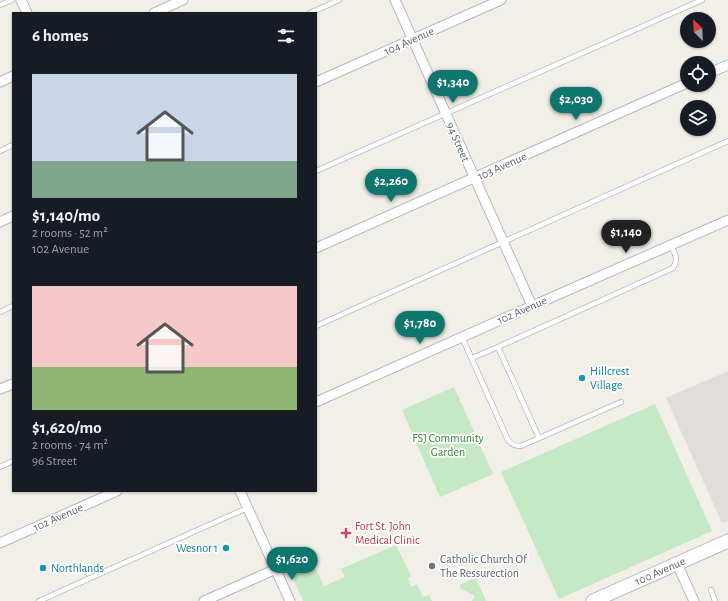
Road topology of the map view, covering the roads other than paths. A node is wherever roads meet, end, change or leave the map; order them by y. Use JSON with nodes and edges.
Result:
{"nodes":[{"id":1,"x":12,"y":0,"type":"edge"},
{"id":2,"x":21,"y":0,"type":"edge"},
{"id":3,"x":183,"y":0,"type":"edge"},
{"id":4,"x":339,"y":0,"type":"edge"},
{"id":5,"x":395,"y":0,"type":"edge"},
{"id":6,"x":501,"y":0,"type":"edge"},
{"id":7,"x":702,"y":0,"type":"edge"},
{"id":8,"x":0,"y":5,"type":"edge"},
{"id":9,"x":27,"y":12,"type":"edge"},
{"id":10,"x":156,"y":12,"type":"edge"},
{"id":11,"x":312,"y":12,"type":"edge"},
{"id":12,"x":413,"y":39,"type":"junction"},
{"id":13,"x":728,"y":65,"type":"edge"},
{"id":14,"x":716,"y":70,"type":"edge"},
{"id":15,"x":12,"y":76,"type":"edge"},
{"id":16,"x":0,"y":82,"type":"edge"},
{"id":17,"x":317,"y":82,"type":"edge"},
{"id":18,"x":680,"y":86,"type":"edge"},
{"id":19,"x":446,"y":113,"type":"junction"},
{"id":20,"x":728,"y":141,"type":"edge"},
{"id":21,"x":12,"y":145,"type":"edge"},
{"id":22,"x":0,"y":151,"type":"edge"},
{"id":23,"x":317,"y":171,"type":"edge"},
{"id":24,"x":474,"y":178,"type":"junction"},
{"id":25,"x":12,"y":216,"type":"edge"},
{"id":26,"x":728,"y":220,"type":"edge"},
{"id":27,"x":0,"y":222,"type":"edge"},
{"id":28,"x":503,"y":242,"type":"junction"},
{"id":29,"x":671,"y":246,"type":"junction"},
{"id":30,"x":317,"y":248,"type":"edge"},
{"id":31,"x":12,"y":306,"type":"edge"},
{"id":32,"x":532,"y":306,"type":"junction"},
{"id":33,"x":0,"y":312,"type":"edge"},
{"id":34,"x":317,"y":326,"type":"edge"},
{"id":35,"x":462,"y":337,"type":"junction"},
{"id":36,"x":498,"y":347,"type":"junction"},
{"id":37,"x":472,"y":358,"type":"junction"},
{"id":38,"x":12,"y":384,"type":"edge"},
{"id":39,"x":0,"y":390,"type":"edge"},
{"id":40,"x":317,"y":402,"type":"edge"},
{"id":41,"x":621,"y":402,"type":"dead end"},
{"id":42,"x":539,"y":438,"type":"junction"},
{"id":43,"x":12,"y":461,"type":"edge"},
{"id":44,"x":0,"y":467,"type":"edge"},
{"id":45,"x":115,"y":492,"type":"edge"},
{"id":46,"x":240,"y":492,"type":"edge"},
{"id":47,"x":247,"y":508,"type":"junction"},
{"id":48,"x":728,"y":541,"type":"edge"},
{"id":49,"x":0,"y":543,"type":"edge"},
{"id":50,"x":677,"y":564,"type":"junction"},
{"id":51,"x":276,"y":569,"type":"junction"},
{"id":52,"x":711,"y":590,"type":"dead end"},
{"id":53,"x":39,"y":601,"type":"edge"},
{"id":54,"x":204,"y":601,"type":"edge"},
{"id":55,"x":290,"y":601,"type":"edge"},
{"id":56,"x":593,"y":601,"type":"edge"},
{"id":57,"x":694,"y":601,"type":"edge"},
{"id":58,"x":715,"y":601,"type":"edge"}],
"edges":[{"from":1,"to":8,"type":"lane"},
{"from":2,"to":9,"type":"street"},
{"from":3,"to":10,"type":"street"},
{"from":4,"to":11,"type":"lane"},
{"from":5,"to":12,"type":"street","name":"94 Street"},
{"from":6,"to":12,"type":"street","name":"104 Avenue"},
{"from":7,"to":19,"type":"lane"},
{"from":12,"to":17,"type":"street","name":"104 Avenue"},
{"from":12,"to":19,"type":"street","name":"94 Street"},
{"from":13,"to":14,"type":"street"},
{"from":15,"to":16,"type":"street"},
{"from":18,"to":24,"type":"street","name":"103 Avenue"},
{"from":19,"to":23,"type":"lane"},
{"from":19,"to":24,"type":"street","name":"94 Street"},
{"from":20,"to":28,"type":"lane"},
{"from":21,"to":22,"type":"lane"},
{"from":24,"to":28,"type":"street","name":"94 Street"},
{"from":24,"to":30,"type":"street","name":"103 Avenue"},
{"from":25,"to":27,"type":"street"},
{"from":26,"to":29,"type":"street","name":"102 Avenue"},
{"from":28,"to":32,"type":"street","name":"94 Street"},
{"from":28,"to":34,"type":"lane"},
{"from":29,"to":32,"type":"street","name":"102 Avenue"},
{"from":29,"to":36,"type":"lane"},
{"from":31,"to":33,"type":"lane"},
{"from":32,"to":35,"type":"street","name":"102 Avenue"},
{"from":35,"to":37,"type":"lane"},
{"from":35,"to":40,"type":"street","name":"102 Avenue"},
{"from":36,"to":37,"type":"lane"},
{"from":36,"to":42,"type":"lane"},
{"from":37,"to":42,"type":"lane"},
{"from":38,"to":39,"type":"street"},
{"from":41,"to":42,"type":"lane"},
{"from":43,"to":44,"type":"lane"},
{"from":45,"to":49,"type":"street","name":"102 Avenue"},
{"from":46,"to":47,"type":"street"},
{"from":47,"to":51,"type":"street"},
{"from":47,"to":53,"type":"lane"},
{"from":48,"to":50,"type":"main road","name":"100 Avenue"},
{"from":50,"to":56,"type":"main road","name":"100 Avenue"},
{"from":50,"to":57,"type":"street"},
{"from":51,"to":54,"type":"street"},
{"from":51,"to":55,"type":"street"},
{"from":52,"to":58,"type":"lane"}]}
